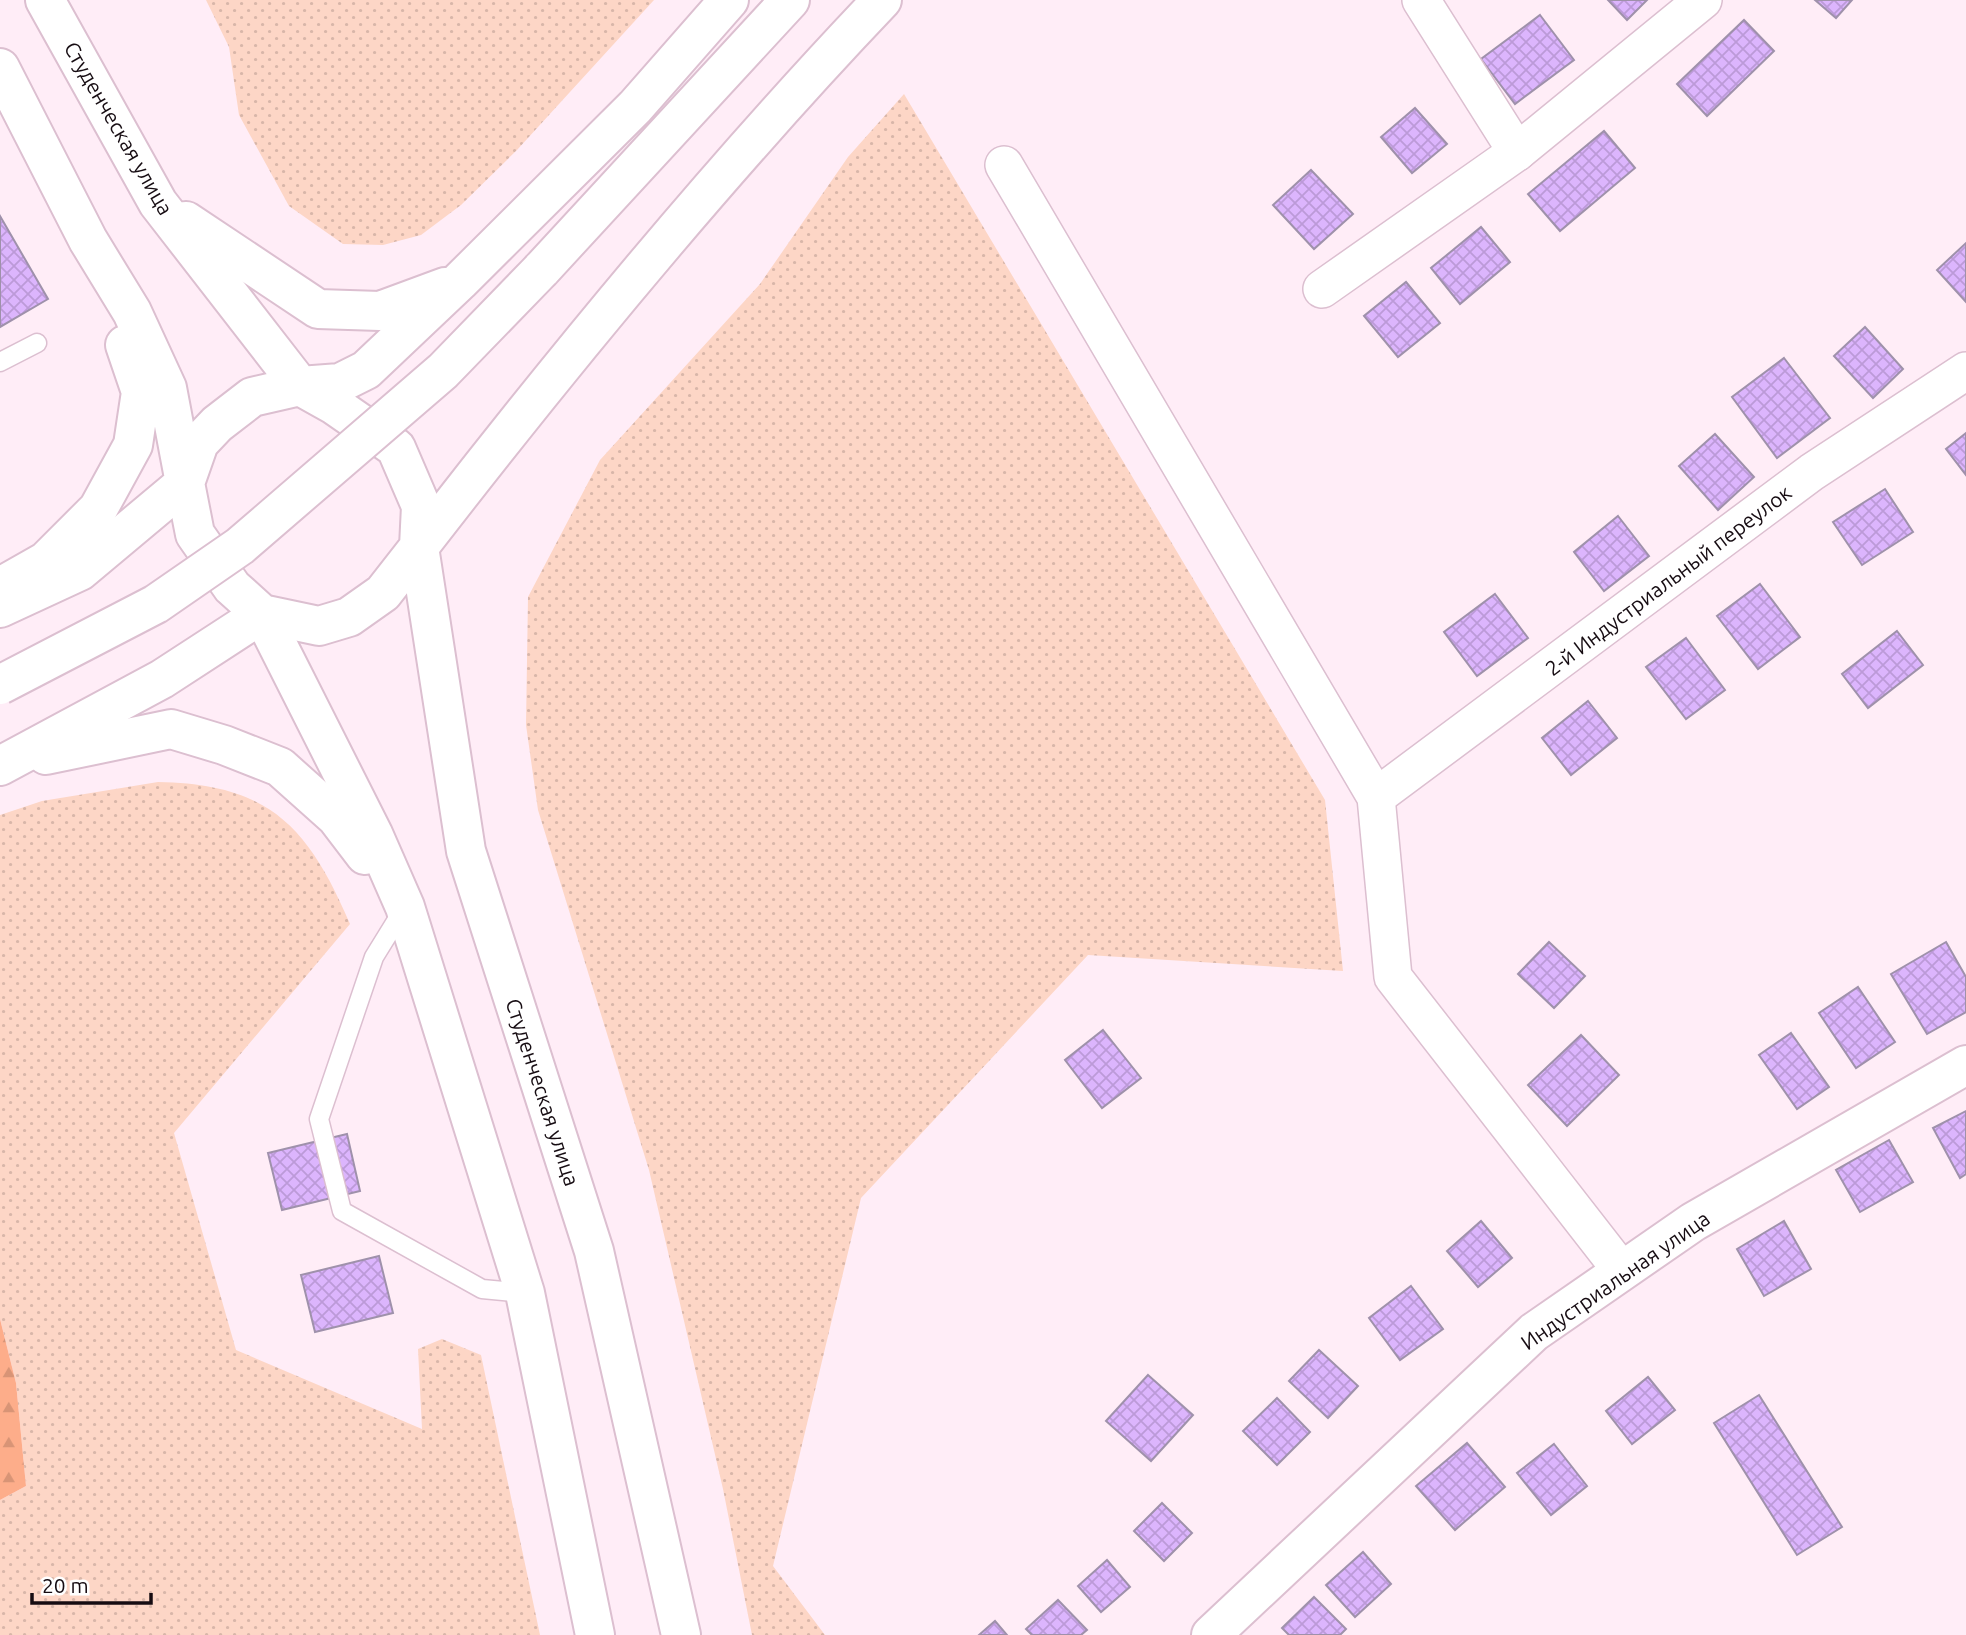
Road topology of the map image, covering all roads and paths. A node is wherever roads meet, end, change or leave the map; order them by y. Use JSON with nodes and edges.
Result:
{"nodes":[{"id":1,"x":45,"y":0,"type":"edge"},
{"id":2,"x":729,"y":0,"type":"edge"},
{"id":3,"x":790,"y":0,"type":"edge"},
{"id":4,"x":882,"y":0,"type":"edge"},
{"id":5,"x":1421,"y":0,"type":"edge"},
{"id":6,"x":1703,"y":0,"type":"edge"},
{"id":7,"x":0,"y":68,"type":"edge"},
{"id":8,"x":1517,"y":152,"type":"junction"},
{"id":9,"x":1004,"y":165,"type":"dead end"},
{"id":10,"x":158,"y":203,"type":"junction"},
{"id":11,"x":88,"y":240,"type":"junction"},
{"id":12,"x":460,"y":281,"type":"junction"},
{"id":13,"x":1322,"y":289,"type":"dead end"},
{"id":14,"x":37,"y":343,"type":"dead end"},
{"id":15,"x":0,"y":362,"type":"edge"},
{"id":16,"x":1966,"y":371,"type":"edge"},
{"id":17,"x":300,"y":386,"type":"junction"},
{"id":18,"x":185,"y":483,"type":"junction"},
{"id":19,"x":419,"y":547,"type":"junction"},
{"id":20,"x":0,"y":587,"type":"edge"},
{"id":21,"x":0,"y":608,"type":"edge"},
{"id":22,"x":262,"y":614,"type":"junction"},
{"id":23,"x":0,"y":685,"type":"edge"},
{"id":24,"x":3,"y":765,"type":"edge"},
{"id":25,"x":1376,"y":797,"type":"junction"},
{"id":26,"x":405,"y":907,"type":"junction"},
{"id":27,"x":1966,"y":1065,"type":"edge"},
{"id":28,"x":1622,"y":1271,"type":"junction"},
{"id":29,"x":525,"y":1293,"type":"junction"},
{"id":30,"x":595,"y":1635,"type":"edge"},
{"id":31,"x":681,"y":1635,"type":"edge"},
{"id":32,"x":1211,"y":1635,"type":"edge"}],
"edges":[{"from":1,"to":10,"type":"main road","name":"Студенческая улица"},
{"from":2,"to":12,"type":"main road"},
{"from":3,"to":23,"type":"main road","bridge":true},
{"from":4,"to":19,"type":"main road"},
{"from":5,"to":8,"type":"street"},
{"from":6,"to":8,"type":"street"},
{"from":7,"to":11,"type":"main road"},
{"from":8,"to":13,"type":"street"},
{"from":9,"to":25,"type":"street"},
{"from":10,"to":12,"type":"main road"},
{"from":10,"to":17,"type":"main road","name":"Студенческая улица"},
{"from":11,"to":18,"type":"main road"},
{"from":11,"to":20,"type":"main road"},
{"from":12,"to":17,"type":"main road"},
{"from":14,"to":15,"type":"lane"},
{"from":16,"to":25,"type":"street","name":"2-й Индустриальный переулок"},
{"from":17,"to":18,"type":"main road"},
{"from":17,"to":19,"type":"main road"},
{"from":18,"to":21,"type":"main road"},
{"from":18,"to":22,"type":"main road"},
{"from":19,"to":22,"type":"main road"},
{"from":19,"to":31,"type":"main road","name":"Студенческая улица"},
{"from":22,"to":24,"type":"main road"},
{"from":22,"to":26,"type":"main road"},
{"from":24,"to":26,"type":"main road"},
{"from":25,"to":28,"type":"street"},
{"from":26,"to":29,"type":"main road"},
{"from":26,"to":29,"type":"lane"},
{"from":27,"to":28,"type":"main road","name":"Индустриальная улица"},
{"from":28,"to":32,"type":"main road","name":"Индустриальная улица"},
{"from":29,"to":30,"type":"main road"}]}
